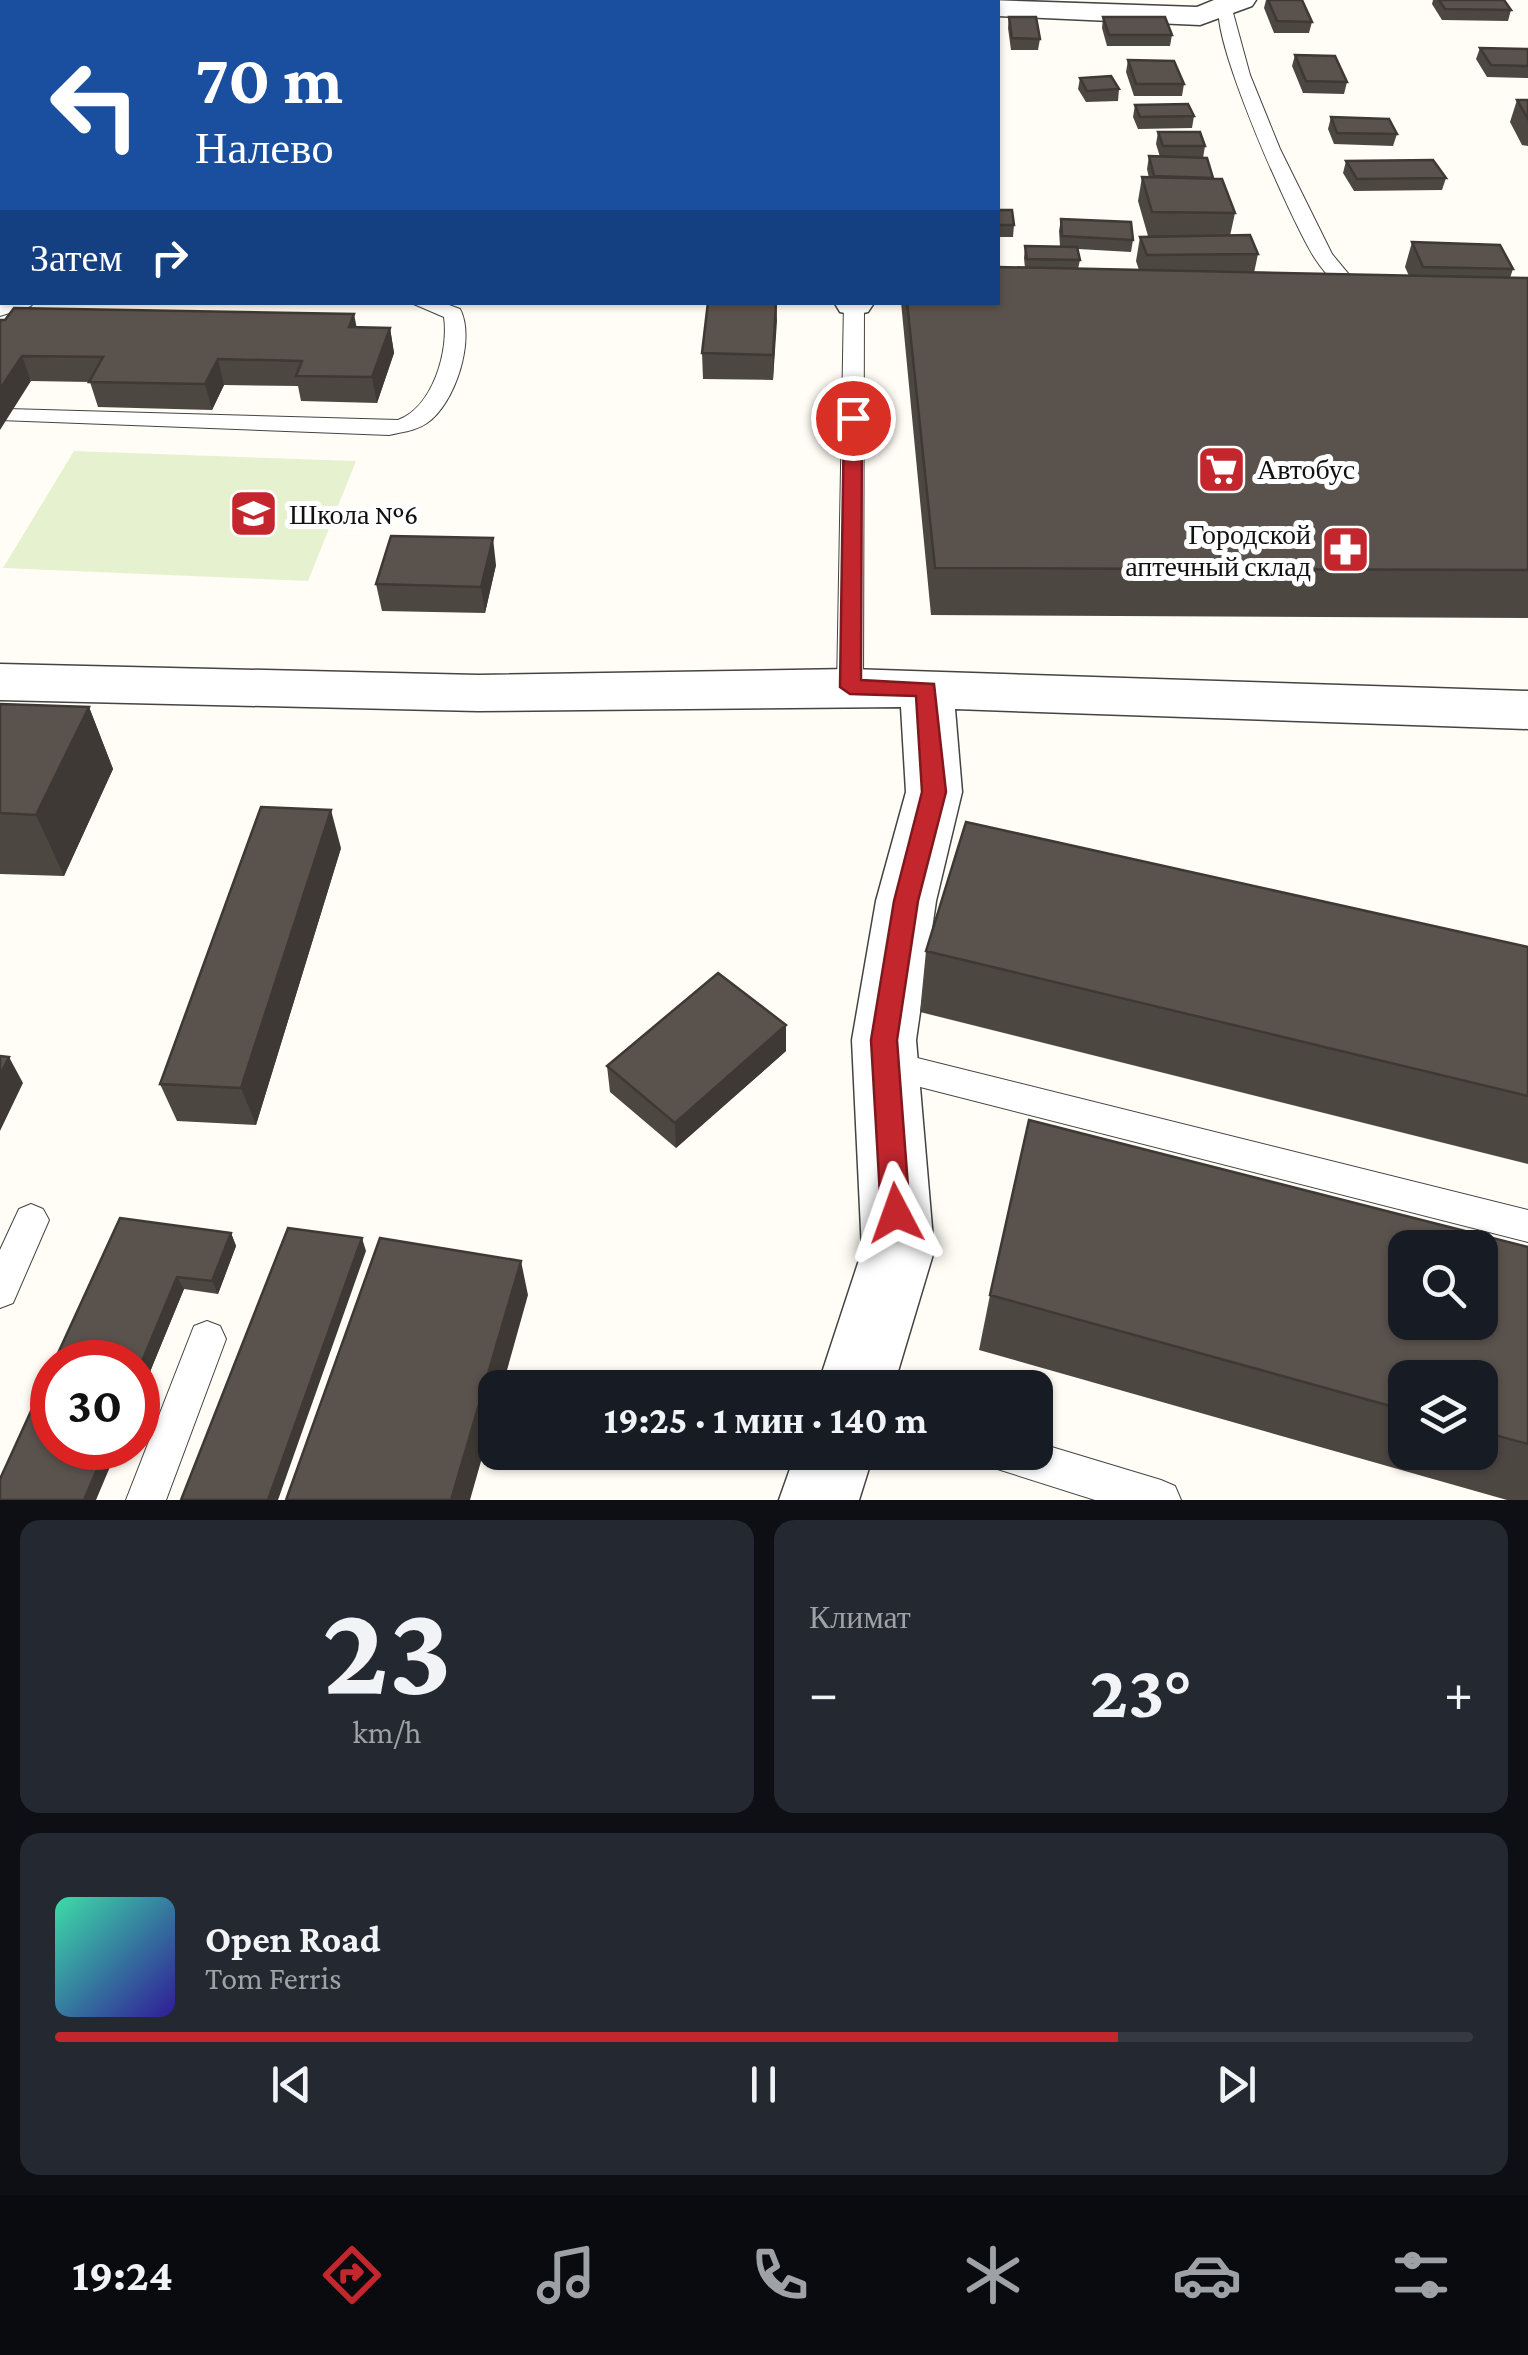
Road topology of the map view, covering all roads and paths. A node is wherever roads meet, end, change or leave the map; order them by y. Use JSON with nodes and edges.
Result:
{"nodes":[{"id":1,"x":1000,"y":8,"type":"edge"},
{"id":2,"x":1232,"y":16,"type":"edge"},
{"id":3,"x":1390,"y":302,"type":"edge"},
{"id":4,"x":434,"y":305,"type":"edge"},
{"id":5,"x":854,"y":305,"type":"edge"},
{"id":6,"x":8,"y":416,"type":"dead end"},
{"id":7,"x":0,"y":682,"type":"edge"},
{"id":8,"x":850,"y":687,"type":"junction"},
{"id":9,"x":926,"y":689,"type":"junction"},
{"id":10,"x":1528,"y":710,"type":"edge"},
{"id":11,"x":885,"y":1064,"type":"junction"},
{"id":12,"x":31,"y":1220,"type":"dead end"},
{"id":13,"x":1528,"y":1226,"type":"edge"},
{"id":14,"x":0,"y":1291,"type":"edge"},
{"id":15,"x":207,"y":1338,"type":"dead end"},
{"id":16,"x":861,"y":1370,"type":"edge"},
{"id":17,"x":1053,"y":1467,"type":"edge"},
{"id":18,"x":829,"y":1470,"type":"edge"},
{"id":19,"x":146,"y":1500,"type":"edge"},
{"id":20,"x":818,"y":1500,"type":"edge"},
{"id":21,"x":1161,"y":1500,"type":"edge"}],
"edges":[{"from":1,"to":2,"type":"street"},
{"from":2,"to":3,"type":"lane"},
{"from":4,"to":6,"type":"lane"},
{"from":5,"to":8,"type":"lane"},
{"from":7,"to":8,"type":"street"},
{"from":8,"to":9,"type":"street"},
{"from":9,"to":10,"type":"street"},
{"from":9,"to":11,"type":"street"},
{"from":11,"to":13,"type":"lane"},
{"from":11,"to":16,"type":"street"},
{"from":12,"to":14,"type":"lane"},
{"from":15,"to":19,"type":"lane"},
{"from":17,"to":21,"type":"lane"},
{"from":18,"to":20,"type":"street"}]}
